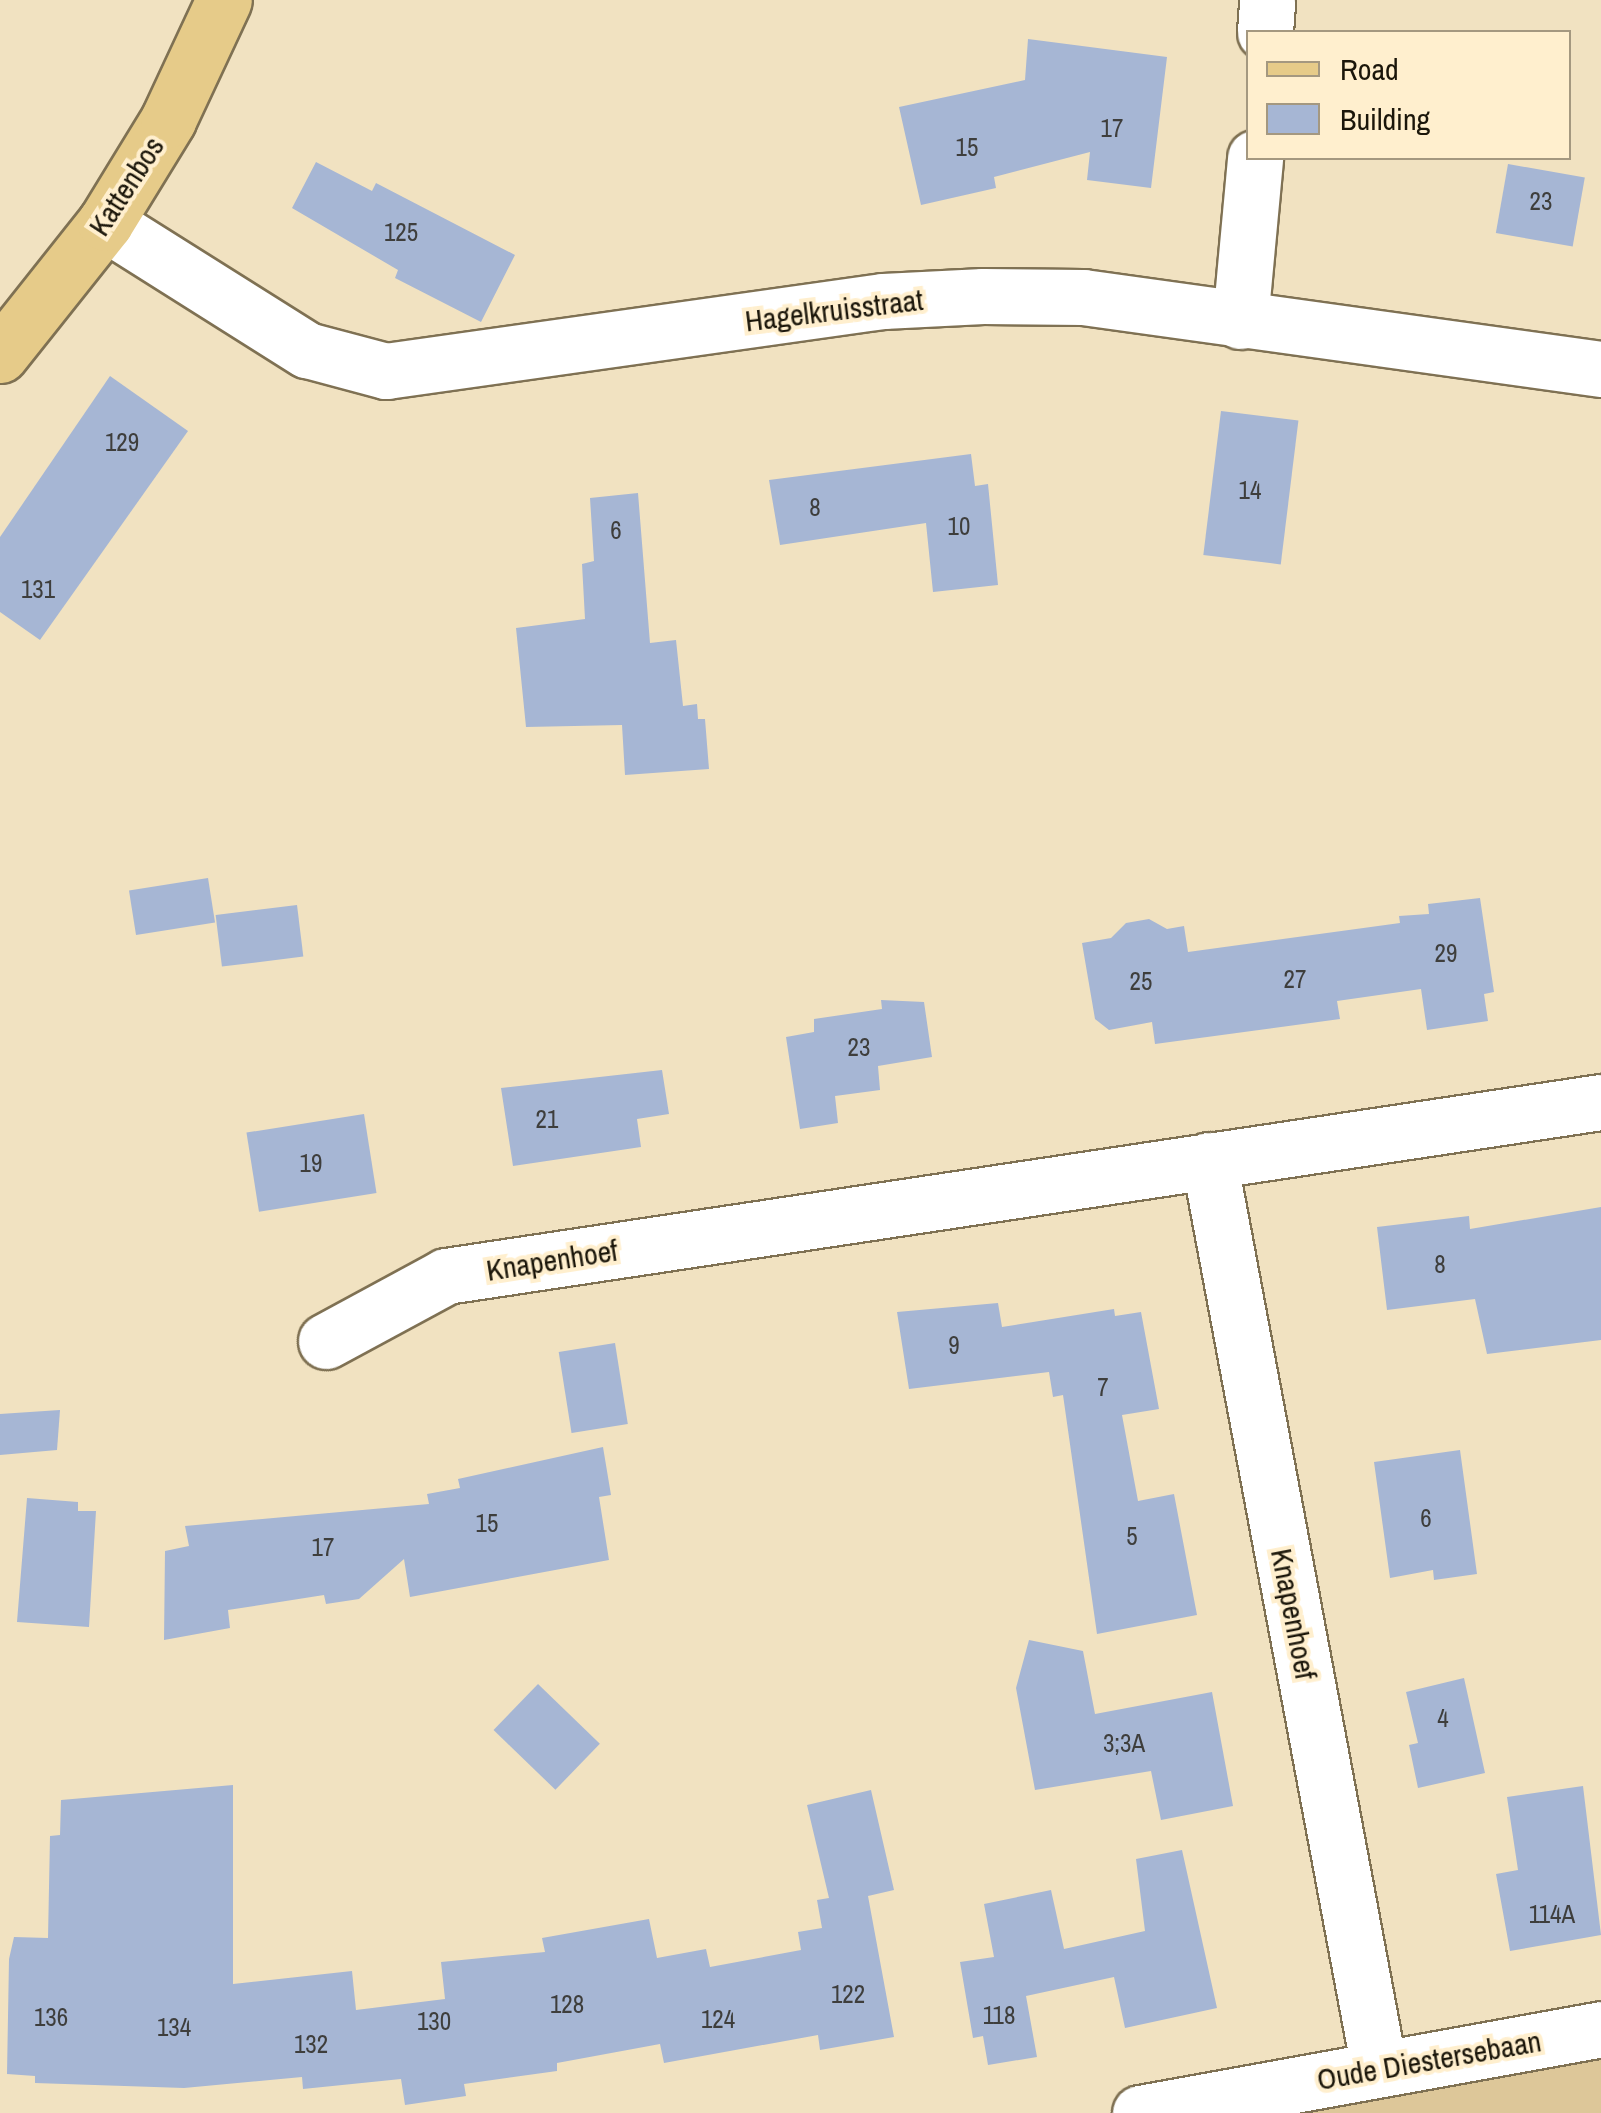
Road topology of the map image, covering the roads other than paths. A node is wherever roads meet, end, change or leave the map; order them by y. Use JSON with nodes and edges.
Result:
{"nodes":[{"id":1,"x":224,"y":0,"type":"edge"},
{"id":2,"x":1267,"y":0,"type":"edge"},
{"id":3,"x":1264,"y":30,"type":"edge"},
{"id":4,"x":1255,"y":160,"type":"edge"},
{"id":5,"x":106,"y":223,"type":"junction"},
{"id":6,"x":1240,"y":322,"type":"junction"},
{"id":7,"x":0,"y":355,"type":"edge"},
{"id":8,"x":1601,"y":369,"type":"edge"},
{"id":9,"x":1601,"y":1102,"type":"edge"},
{"id":10,"x":1209,"y":1160,"type":"junction"},
{"id":11,"x":326,"y":1341,"type":"dead end"},
{"id":12,"x":1601,"y":2029,"type":"edge"},
{"id":13,"x":1379,"y":2068,"type":"junction"},
{"id":14,"x":1140,"y":2113,"type":"edge"}],
"edges":[{"from":1,"to":5,"type":"main road","name":"Kattenbos"},
{"from":2,"to":3,"type":"street"},
{"from":4,"to":6,"type":"street"},
{"from":5,"to":6,"type":"street","name":"Hagelkruisstraat"},
{"from":5,"to":7,"type":"main road","name":"Kattenbos"},
{"from":6,"to":8,"type":"street","name":"Hagelkruisstraat"},
{"from":9,"to":10,"type":"street","name":"Knapenhoef"},
{"from":10,"to":11,"type":"street","name":"Knapenhoef"},
{"from":10,"to":13,"type":"street","name":"Knapenhoef"},
{"from":12,"to":13,"type":"street","name":"Oude Diestersebaan"},
{"from":13,"to":14,"type":"street","name":"Oude Diestersebaan"}]}
